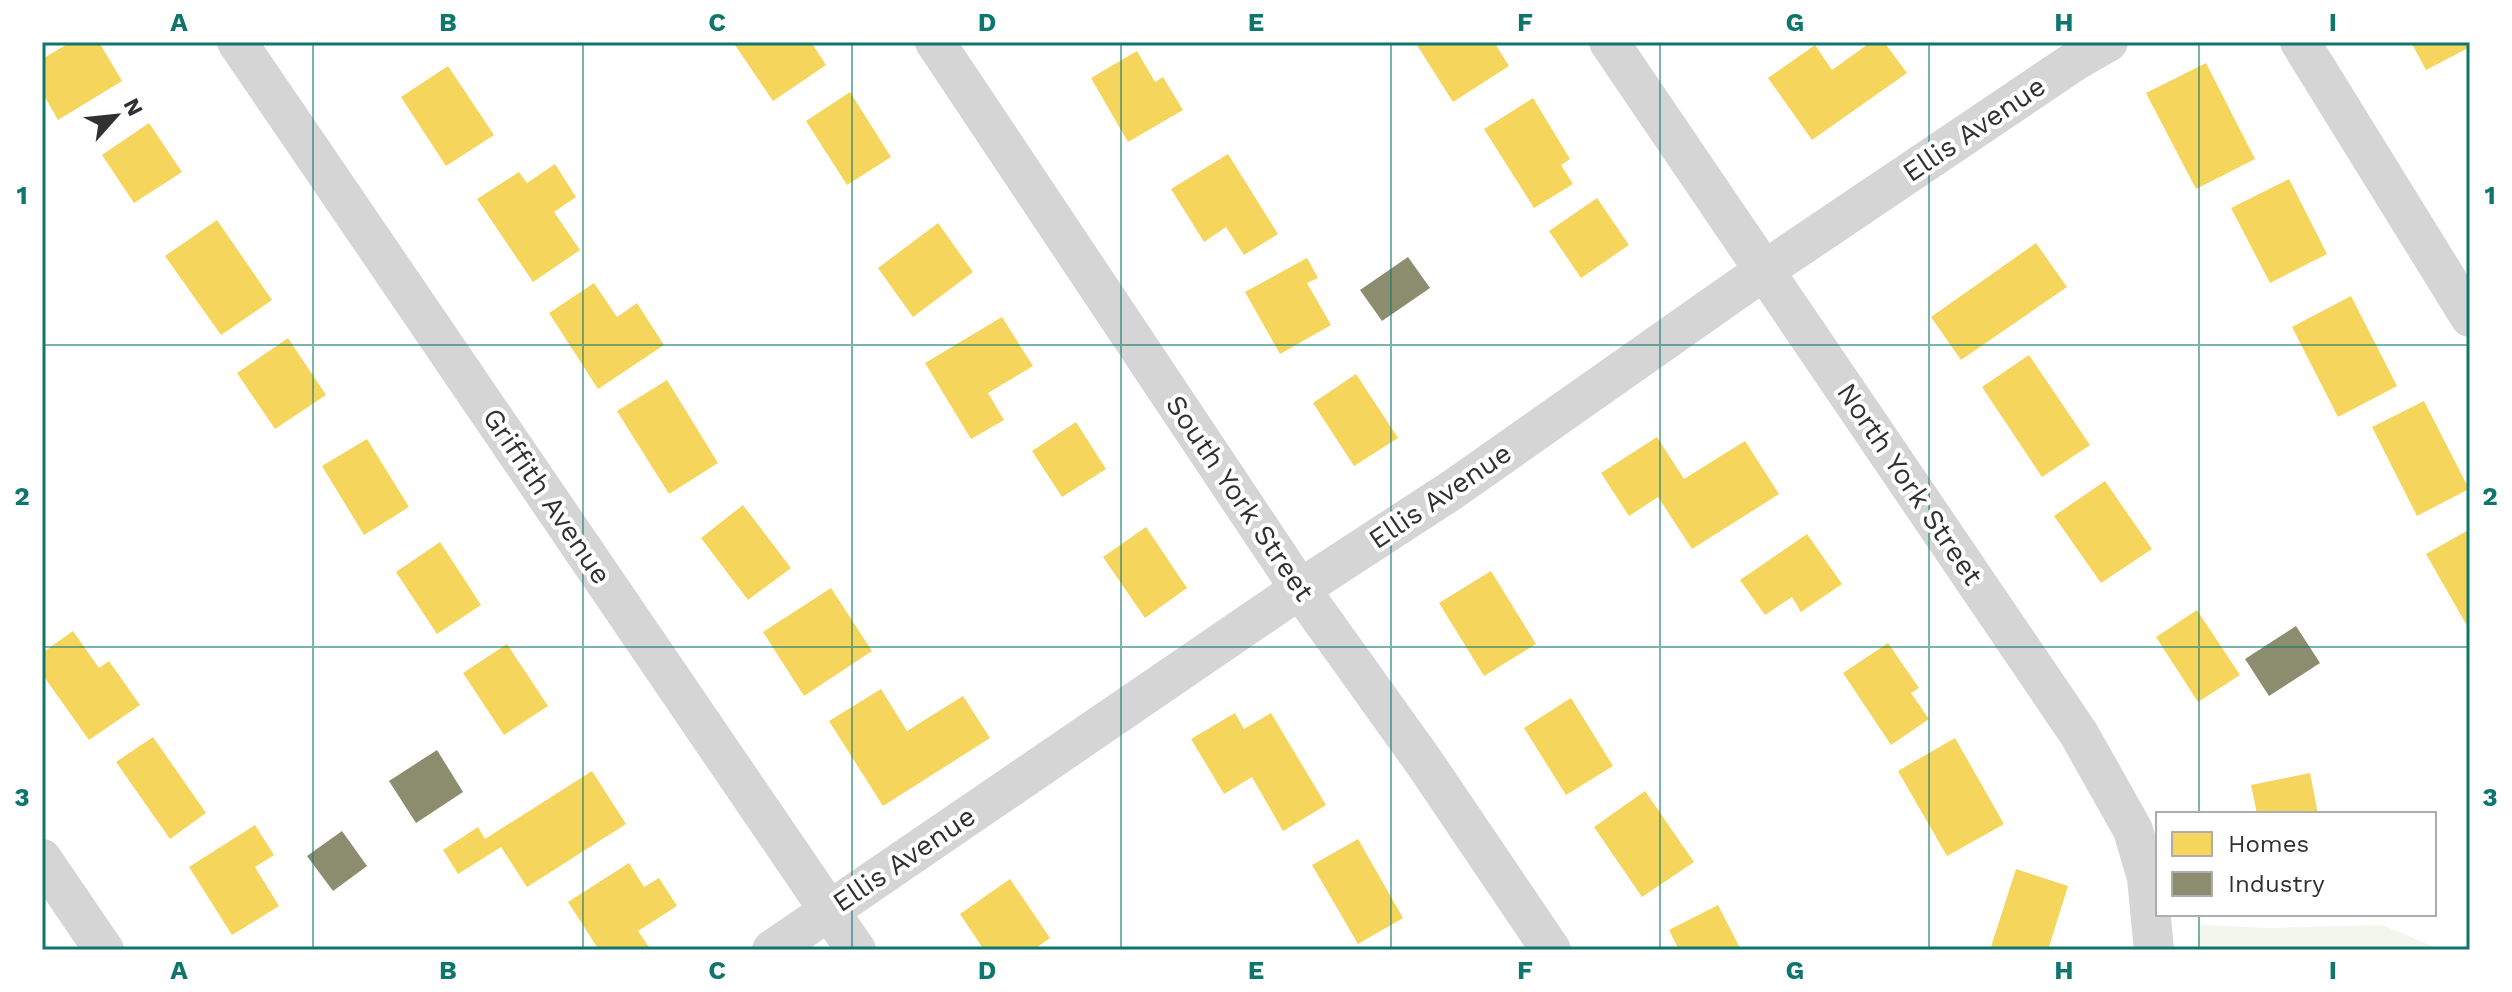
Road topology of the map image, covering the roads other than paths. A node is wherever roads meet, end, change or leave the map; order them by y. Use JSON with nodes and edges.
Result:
{"nodes":[{"id":1,"x":237,"y":42,"type":"edge"},
{"id":2,"x":935,"y":42,"type":"edge"},
{"id":3,"x":1609,"y":42,"type":"edge"},
{"id":4,"x":2108,"y":42,"type":"edge"},
{"id":5,"x":2300,"y":42,"type":"edge"},
{"id":6,"x":1765,"y":270,"type":"junction"},
{"id":7,"x":2470,"y":317,"type":"edge"},
{"id":8,"x":1300,"y":589,"type":"junction"},
{"id":9,"x":42,"y":859,"type":"edge"},
{"id":10,"x":829,"y":911,"type":"junction"},
{"id":11,"x":104,"y":950,"type":"edge"},
{"id":12,"x":772,"y":950,"type":"edge"},
{"id":13,"x":856,"y":950,"type":"edge"},
{"id":14,"x":1551,"y":950,"type":"edge"},
{"id":15,"x":2154,"y":950,"type":"edge"}],
"edges":[{"from":1,"to":10,"type":"street","name":"Griffith Avenue"},
{"from":2,"to":8,"type":"street","name":"South York Street"},
{"from":3,"to":6,"type":"street","name":"North York Street"},
{"from":4,"to":6,"type":"street","name":"Ellis Avenue"},
{"from":5,"to":7,"type":"street"},
{"from":6,"to":8,"type":"street","name":"Ellis Avenue"},
{"from":6,"to":15,"type":"street","name":"North York Street"},
{"from":8,"to":10,"type":"street","name":"Ellis Avenue"},
{"from":8,"to":14,"type":"street","name":"South York Street"},
{"from":9,"to":11,"type":"street"},
{"from":10,"to":12,"type":"street","name":"Ellis Avenue"},
{"from":10,"to":13,"type":"street","name":"Griffith Avenue"}]}
